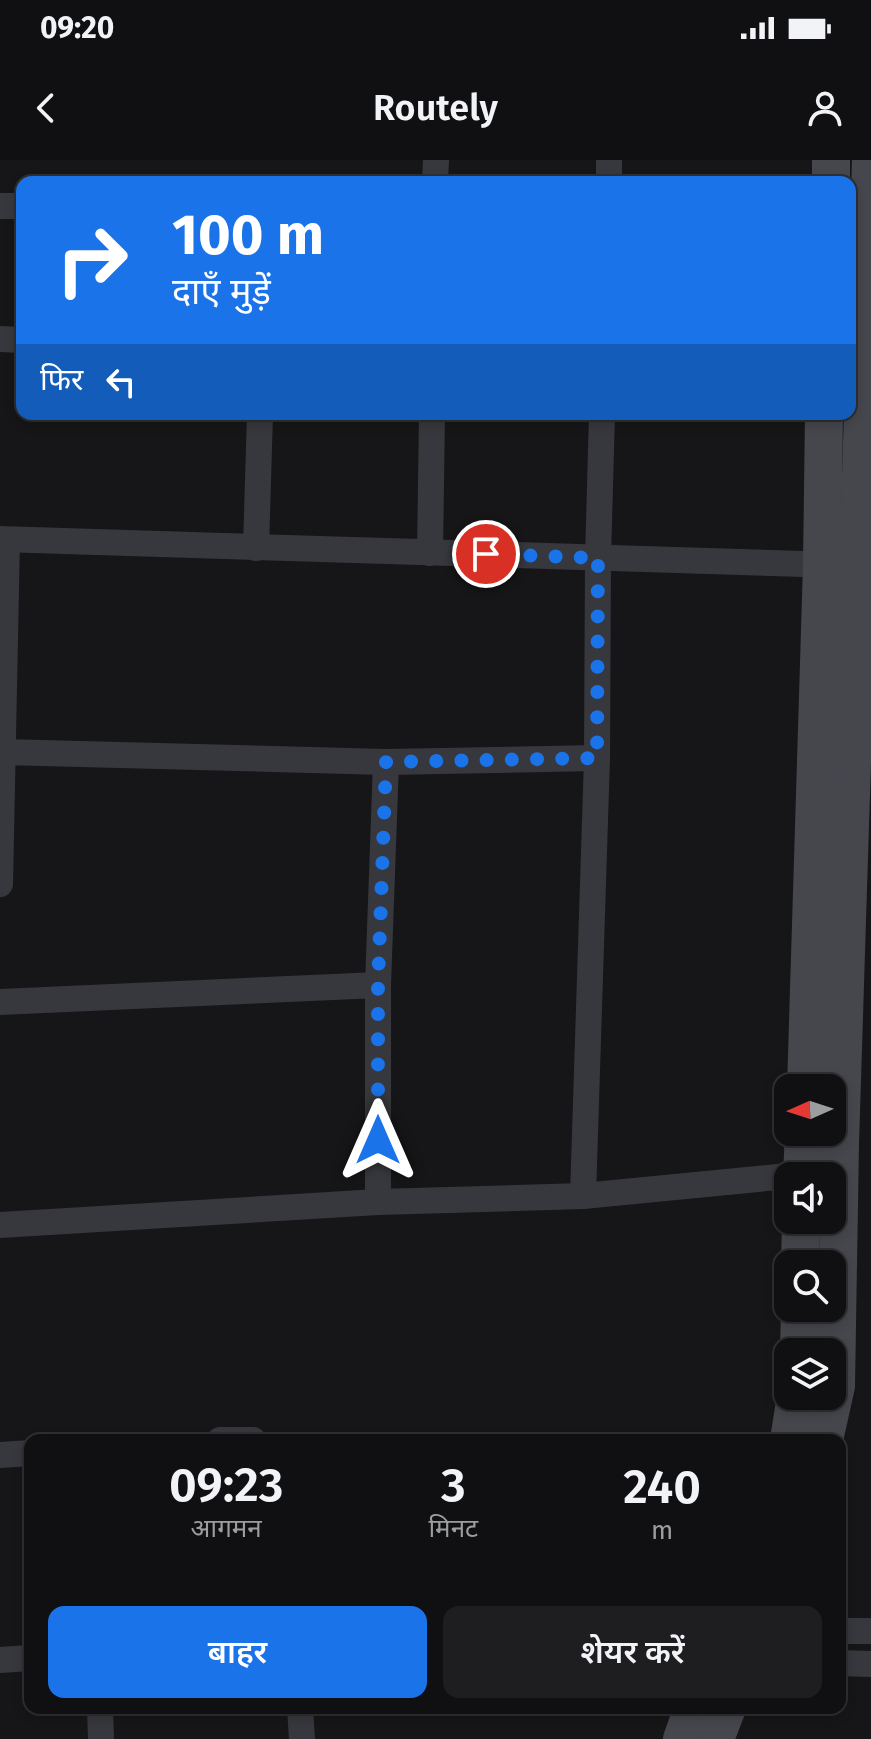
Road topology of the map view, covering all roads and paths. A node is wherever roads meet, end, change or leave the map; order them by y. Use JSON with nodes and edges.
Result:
{"nodes":[{"id":1,"x":871,"y":160,"type":"edge"},
{"id":2,"x":862,"y":348,"type":"edge"},
{"id":3,"x":856,"y":405,"type":"edge"},
{"id":4,"x":260,"y":420,"type":"edge"},
{"id":5,"x":432,"y":420,"type":"edge"},
{"id":6,"x":602,"y":420,"type":"edge"},
{"id":7,"x":825,"y":420,"type":"edge"},
{"id":8,"x":854,"y":420,"type":"edge"},
{"id":9,"x":4,"y":540,"type":"edge"},
{"id":10,"x":256,"y":548,"type":"junction"},
{"id":11,"x":430,"y":553,"type":"junction"},
{"id":12,"x":598,"y":558,"type":"junction"},
{"id":13,"x":839,"y":565,"type":"junction"},
{"id":14,"x":3,"y":752,"type":"junction"},
{"id":15,"x":597,"y":758,"type":"junction"},
{"id":16,"x":386,"y":762,"type":"junction"},
{"id":17,"x":0,"y":884,"type":"edge"},
{"id":18,"x":860,"y":899,"type":"edge"},
{"id":19,"x":378,"y":985,"type":"junction"},
{"id":20,"x":0,"y":1002,"type":"edge"},
{"id":21,"x":807,"y":1074,"type":"edge"},
{"id":22,"x":840,"y":1162,"type":"edge"},
{"id":23,"x":774,"y":1178,"type":"edge"},
{"id":24,"x":583,"y":1196,"type":"junction"},
{"id":25,"x":378,"y":1202,"type":"junction"},
{"id":26,"x":0,"y":1225,"type":"edge"},
{"id":27,"x":839,"y":1234,"type":"edge"},
{"id":28,"x":794,"y":1410,"type":"edge"},
{"id":29,"x":790,"y":1434,"type":"edge"},
{"id":30,"x":825,"y":1434,"type":"edge"},
{"id":31,"x":24,"y":1453,"type":"edge"},
{"id":32,"x":0,"y":1455,"type":"edge"},
{"id":33,"x":846,"y":1631,"type":"edge"},
{"id":34,"x":871,"y":1631,"type":"edge"},
{"id":35,"x":24,"y":1658,"type":"edge"},
{"id":36,"x":0,"y":1660,"type":"edge"},
{"id":37,"x":846,"y":1663,"type":"edge"},
{"id":38,"x":871,"y":1664,"type":"edge"},
{"id":39,"x":100,"y":1714,"type":"edge"},
{"id":40,"x":300,"y":1714,"type":"edge"},
{"id":41,"x":691,"y":1714,"type":"edge"},
{"id":42,"x":725,"y":1714,"type":"edge"},
{"id":43,"x":101,"y":1739,"type":"edge"},
{"id":44,"x":302,"y":1739,"type":"edge"},
{"id":45,"x":682,"y":1739,"type":"edge"},
{"id":46,"x":715,"y":1739,"type":"edge"}],
"edges":[{"from":1,"to":2,"type":"street"},
{"from":2,"to":3,"type":"street"},
{"from":4,"to":10,"type":"street"},
{"from":5,"to":11,"type":"street"},
{"from":6,"to":12,"type":"street"},
{"from":7,"to":13,"type":"street"},
{"from":8,"to":13,"type":"street"},
{"from":9,"to":10,"type":"street"},
{"from":9,"to":14,"type":"street"},
{"from":10,"to":11,"type":"street"},
{"from":11,"to":12,"type":"street"},
{"from":12,"to":13,"type":"street"},
{"from":12,"to":15,"type":"street"},
{"from":13,"to":18,"type":"street"},
{"from":13,"to":21,"type":"street"},
{"from":14,"to":16,"type":"street"},
{"from":14,"to":17,"type":"street"},
{"from":15,"to":16,"type":"street"},
{"from":15,"to":24,"type":"street"},
{"from":16,"to":19,"type":"street"},
{"from":18,"to":22,"type":"street"},
{"from":19,"to":20,"type":"street"},
{"from":19,"to":25,"type":"street"},
{"from":23,"to":24,"type":"street"},
{"from":24,"to":25,"type":"street"},
{"from":25,"to":26,"type":"street"},
{"from":27,"to":30,"type":"street"},
{"from":28,"to":29,"type":"street"},
{"from":31,"to":32,"type":"street"},
{"from":33,"to":34,"type":"street"},
{"from":35,"to":36,"type":"street"},
{"from":37,"to":38,"type":"street"},
{"from":39,"to":43,"type":"street"},
{"from":40,"to":44,"type":"street"},
{"from":41,"to":45,"type":"street"},
{"from":42,"to":46,"type":"street"}]}
